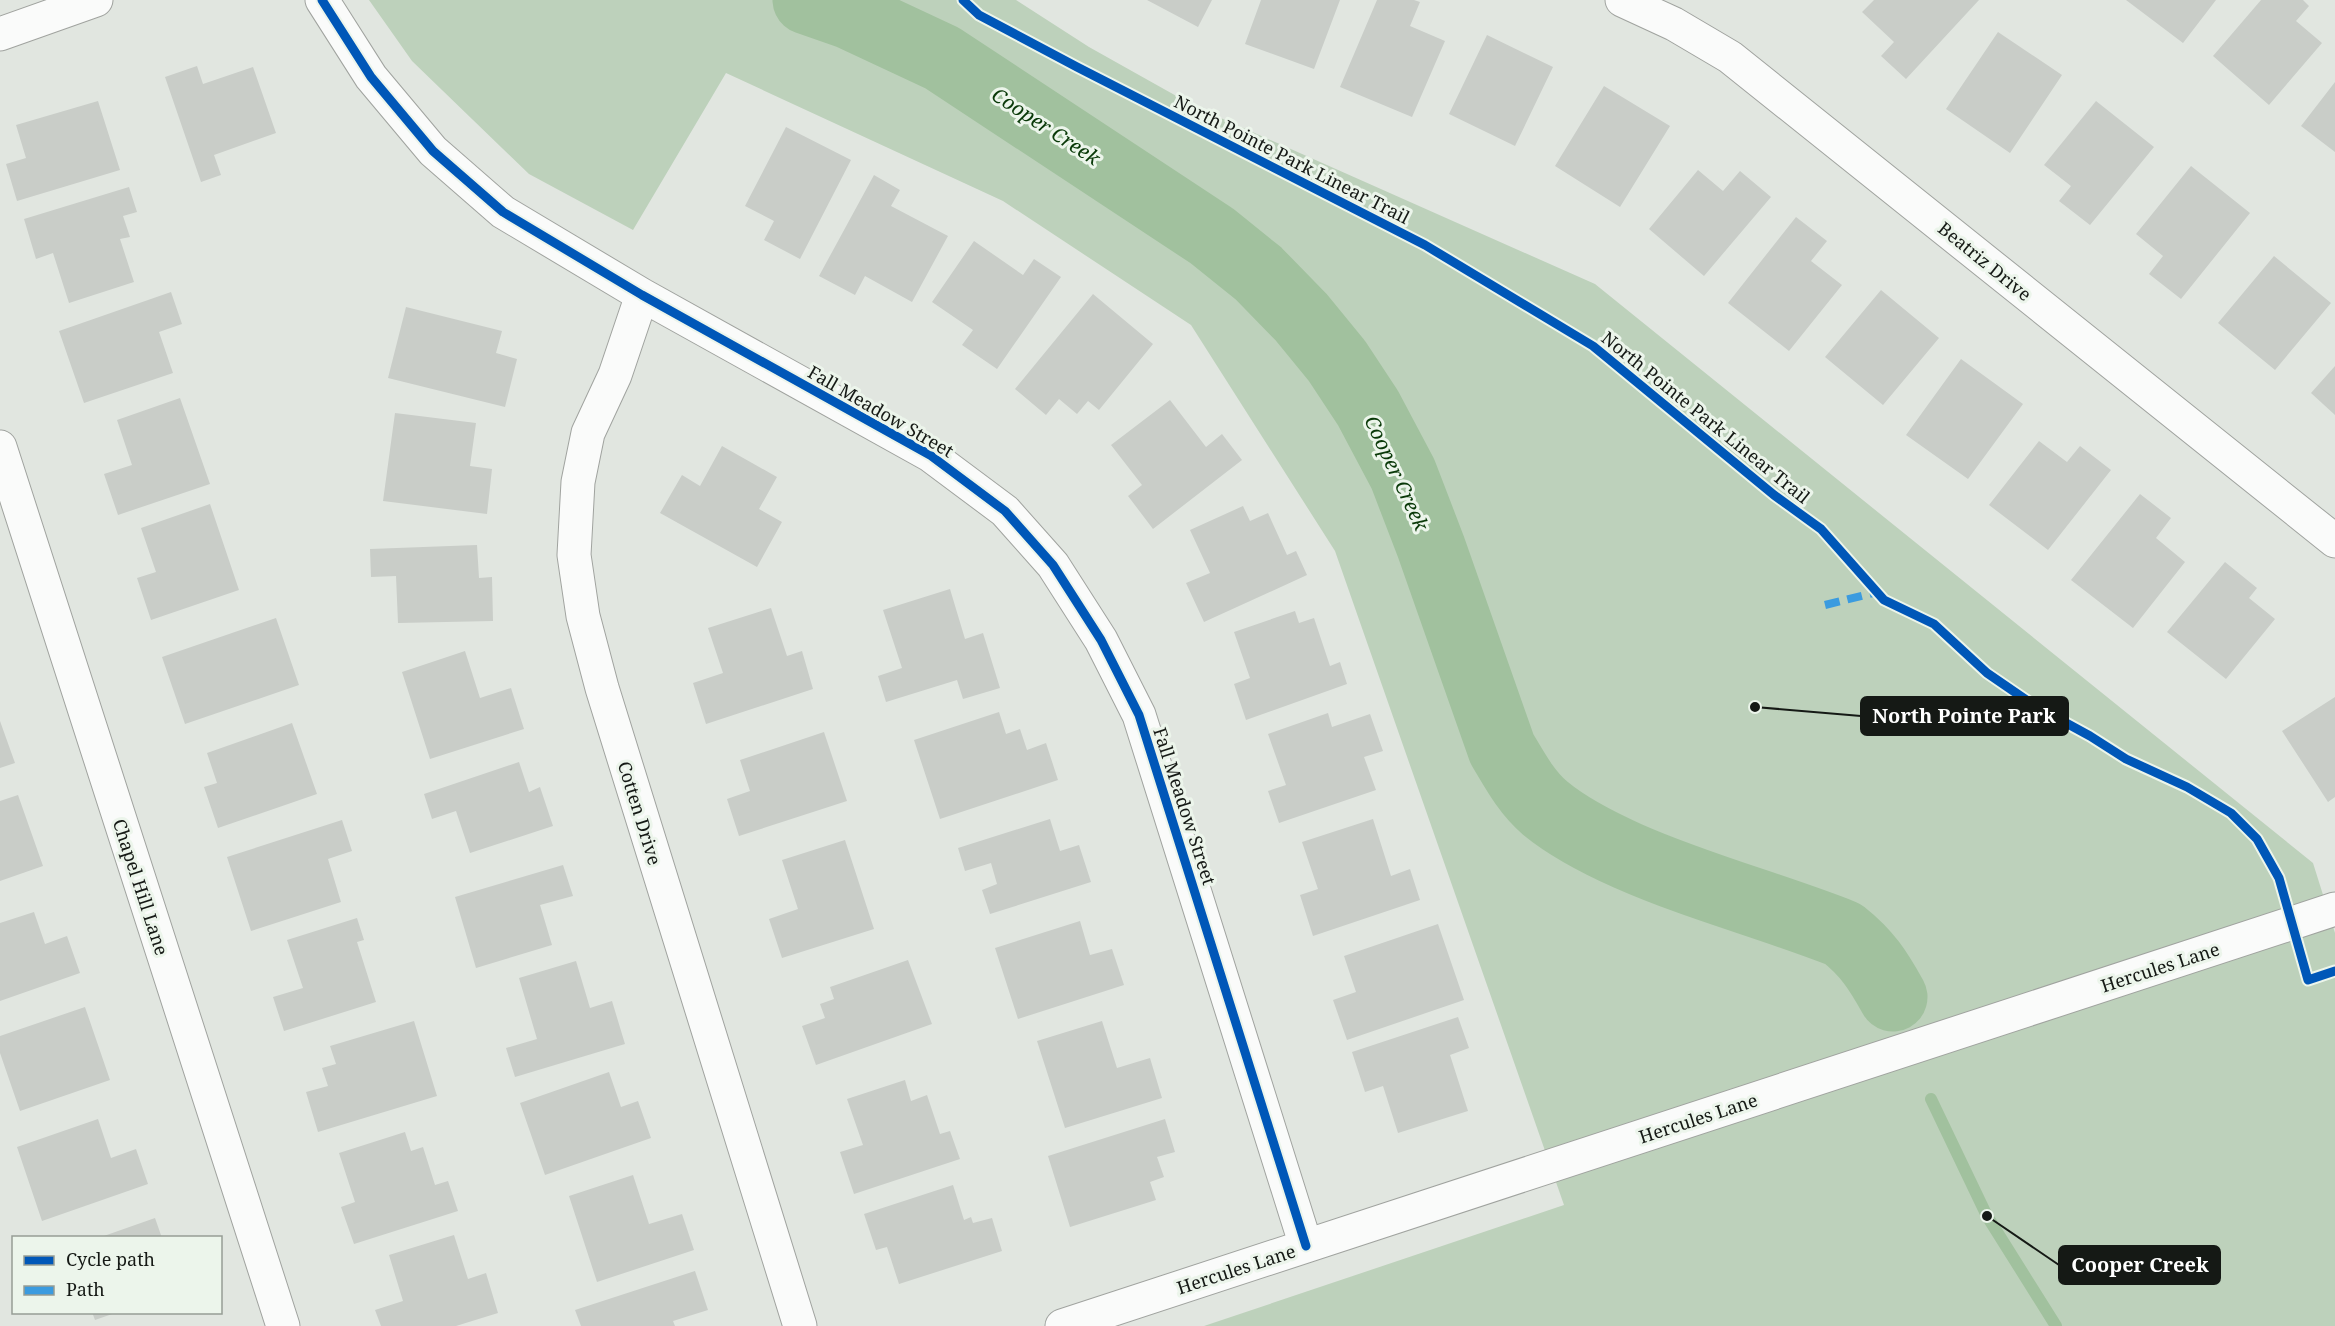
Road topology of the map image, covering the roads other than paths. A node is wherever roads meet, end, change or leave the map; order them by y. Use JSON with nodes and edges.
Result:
{"nodes":[{"id":1,"x":96,"y":0,"type":"edge"},
{"id":2,"x":322,"y":0,"type":"edge"},
{"id":3,"x":1622,"y":0,"type":"edge"},
{"id":4,"x":0,"y":34,"type":"edge"},
{"id":5,"x":642,"y":295,"type":"junction"},
{"id":6,"x":0,"y":447,"type":"edge"},
{"id":7,"x":2335,"y":541,"type":"edge"},
{"id":8,"x":2335,"y":909,"type":"edge"},
{"id":9,"x":1306,"y":1246,"type":"junction"},
{"id":10,"x":283,"y":1326,"type":"edge"},
{"id":11,"x":800,"y":1326,"type":"edge"},
{"id":12,"x":1062,"y":1326,"type":"edge"}],
"edges":[{"from":1,"to":4,"type":"street"},
{"from":2,"to":5,"type":"street","name":"Fall Meadow Street"},
{"from":3,"to":7,"type":"street","name":"Beatriz Drive"},
{"from":5,"to":9,"type":"street","name":"Fall Meadow Street"},
{"from":5,"to":11,"type":"street","name":"Cotten Drive"},
{"from":6,"to":10,"type":"street","name":"Chapel Hill Lane"},
{"from":8,"to":9,"type":"street","name":"Hercules Lane"},
{"from":9,"to":12,"type":"street","name":"Hercules Lane"}]}
